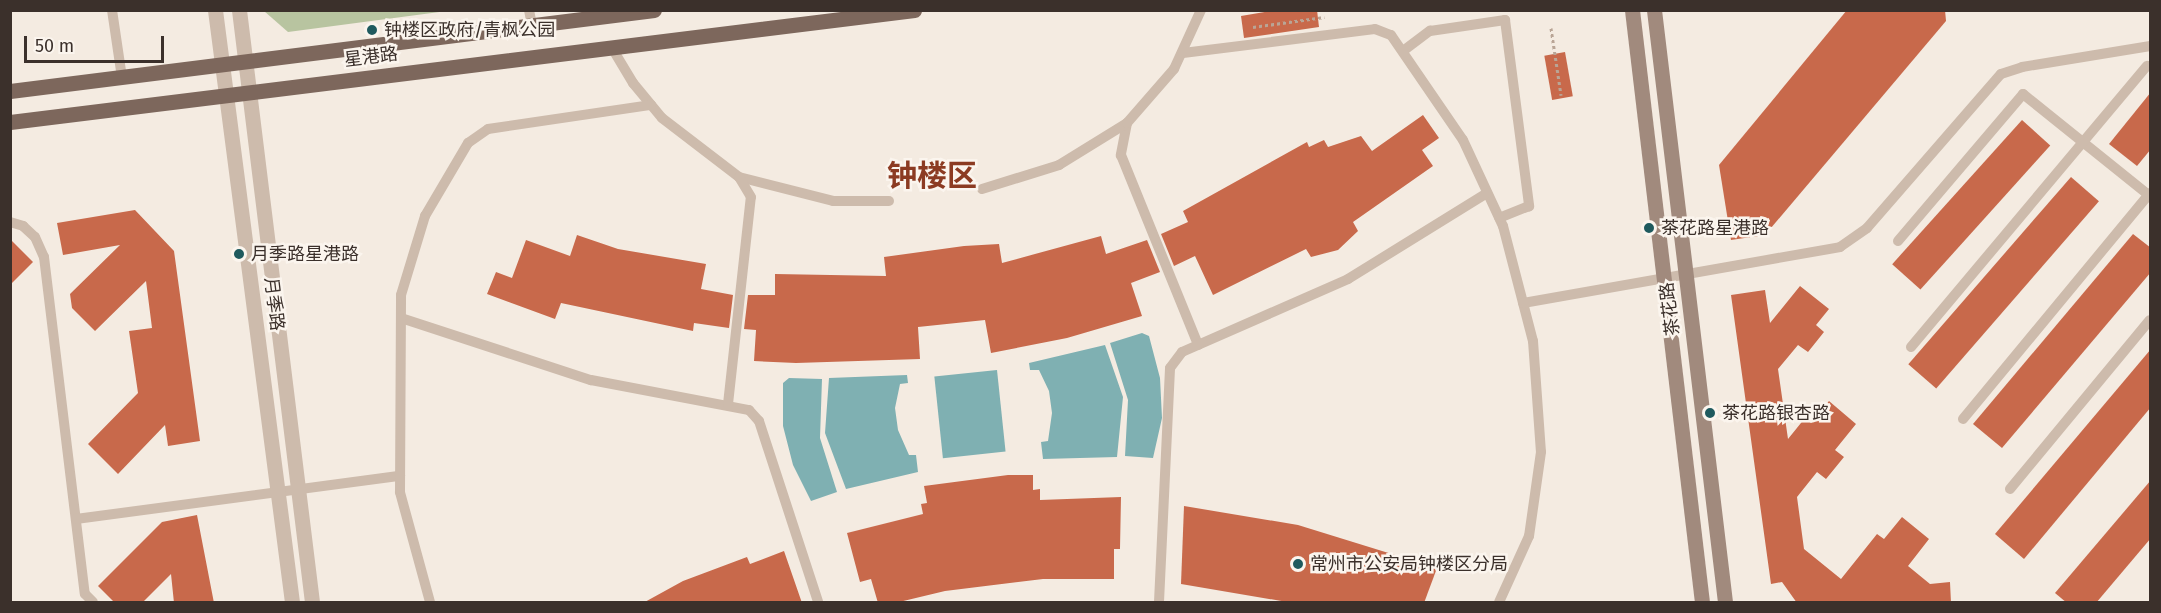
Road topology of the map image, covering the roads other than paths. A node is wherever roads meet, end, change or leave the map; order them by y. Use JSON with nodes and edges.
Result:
{"nodes":[{"id":1,"x":112,"y":10,"type":"edge"},
{"id":2,"x":215,"y":10,"type":"edge"},
{"id":3,"x":239,"y":10,"type":"edge"},
{"id":4,"x":529,"y":10,"type":"edge"},
{"id":5,"x":654,"y":10,"type":"edge"},
{"id":6,"x":914,"y":10,"type":"edge"},
{"id":7,"x":1201,"y":10,"type":"edge"},
{"id":8,"x":1632,"y":10,"type":"edge"},
{"id":9,"x":1654,"y":10,"type":"edge"},
{"id":10,"x":532,"y":26,"type":"junction"},
{"id":11,"x":2151,"y":46,"type":"edge"},
{"id":12,"x":612,"y":48,"type":"junction"},
{"id":13,"x":1403,"y":51,"type":"junction"},
{"id":14,"x":1183,"y":53,"type":"junction"},
{"id":15,"x":247,"y":63,"type":"junction"},
{"id":16,"x":224,"y":66,"type":"junction"},
{"id":17,"x":2147,"y":66,"type":"dead end"},
{"id":18,"x":122,"y":78,"type":"junction"},
{"id":19,"x":250,"y":91,"type":"junction"},
{"id":20,"x":10,"y":92,"type":"edge"},
{"id":21,"x":228,"y":94,"type":"junction"},
{"id":22,"x":651,"y":105,"type":"junction"},
{"id":23,"x":10,"y":122,"type":"edge"},
{"id":24,"x":1127,"y":123,"type":"junction"},
{"id":25,"x":2083,"y":142,"type":"junction"},
{"id":26,"x":739,"y":177,"type":"junction"},
{"id":27,"x":982,"y":189,"type":"dead end"},
{"id":28,"x":1487,"y":193,"type":"junction"},
{"id":29,"x":2150,"y":195,"type":"edge"},
{"id":30,"x":889,"y":201,"type":"dead end"},
{"id":31,"x":1499,"y":218,"type":"junction"},
{"id":32,"x":10,"y":222,"type":"edge"},
{"id":33,"x":1898,"y":241,"type":"dead end"},
{"id":34,"x":1685,"y":274,"type":"junction"},
{"id":35,"x":1664,"y":278,"type":"junction"},
{"id":36,"x":1523,"y":303,"type":"junction"},
{"id":37,"x":401,"y":318,"type":"junction"},
{"id":38,"x":2151,"y":320,"type":"edge"},
{"id":39,"x":1198,"y":345,"type":"junction"},
{"id":40,"x":1911,"y":347,"type":"dead end"},
{"id":41,"x":728,"y":404,"type":"junction"},
{"id":42,"x":1963,"y":419,"type":"dead end"},
{"id":43,"x":400,"y":476,"type":"junction"},
{"id":44,"x":2010,"y":489,"type":"dead end"},
{"id":45,"x":298,"y":490,"type":"junction"},
{"id":46,"x":278,"y":493,"type":"junction"},
{"id":47,"x":76,"y":519,"type":"junction"},
{"id":48,"x":93,"y":603,"type":"edge"},
{"id":49,"x":292,"y":603,"type":"edge"},
{"id":50,"x":312,"y":603,"type":"edge"},
{"id":51,"x":430,"y":603,"type":"edge"},
{"id":52,"x":818,"y":603,"type":"edge"},
{"id":53,"x":1159,"y":603,"type":"edge"},
{"id":54,"x":1499,"y":603,"type":"edge"},
{"id":55,"x":1702,"y":603,"type":"edge"},
{"id":56,"x":1725,"y":603,"type":"edge"}],
"edges":[{"from":1,"to":18,"type":"lane"},
{"from":2,"to":16,"type":"street","name":"月季路"},
{"from":3,"to":15,"type":"street","name":"月季路"},
{"from":4,"to":10,"type":"lane"},
{"from":5,"to":10,"type":"main road","name":"星港路"},
{"from":6,"to":12,"type":"main road","name":"星港路"},
{"from":7,"to":14,"type":"lane"},
{"from":8,"to":35,"type":"main road","name":"茶花路"},
{"from":9,"to":34,"type":"main road","name":"茶花路"},
{"from":10,"to":15,"type":"main road","name":"星港路"},
{"from":11,"to":34,"type":"lane"},
{"from":12,"to":19,"type":"main road","name":"星港路"},
{"from":12,"to":22,"type":"lane"},
{"from":13,"to":14,"type":"lane"},
{"from":13,"to":28,"type":"lane"},
{"from":13,"to":31,"type":"lane"},
{"from":14,"to":24,"type":"lane"},
{"from":15,"to":16,"type":"main road","name":"星港路"},
{"from":15,"to":19,"type":"street","name":"月季路"},
{"from":16,"to":18,"type":"main road","name":"星港路"},
{"from":16,"to":21,"type":"street","name":"月季路"},
{"from":17,"to":25,"type":"lane"},
{"from":18,"to":20,"type":"main road","name":"星港路"},
{"from":19,"to":21,"type":"main road","name":"星港路"},
{"from":19,"to":45,"type":"street","name":"月季路"},
{"from":21,"to":23,"type":"main road","name":"星港路"},
{"from":21,"to":46,"type":"street","name":"月季路"},
{"from":22,"to":26,"type":"lane"},
{"from":22,"to":37,"type":"lane"},
{"from":24,"to":27,"type":"lane"},
{"from":24,"to":39,"type":"lane"},
{"from":25,"to":29,"type":"lane"},
{"from":25,"to":33,"type":"lane"},
{"from":25,"to":40,"type":"lane"},
{"from":26,"to":30,"type":"lane"},
{"from":26,"to":41,"type":"lane"},
{"from":28,"to":31,"type":"lane"},
{"from":28,"to":39,"type":"lane"},
{"from":29,"to":42,"type":"lane"},
{"from":31,"to":36,"type":"lane"},
{"from":32,"to":47,"type":"lane"},
{"from":34,"to":35,"type":"lane"},
{"from":34,"to":56,"type":"main road","name":"茶花路"},
{"from":35,"to":36,"type":"lane"},
{"from":35,"to":55,"type":"main road","name":"茶花路"},
{"from":36,"to":54,"type":"lane"},
{"from":37,"to":41,"type":"lane"},
{"from":37,"to":43,"type":"lane"},
{"from":38,"to":44,"type":"lane"},
{"from":39,"to":53,"type":"lane"},
{"from":41,"to":52,"type":"lane"},
{"from":43,"to":45,"type":"lane"},
{"from":43,"to":51,"type":"lane"},
{"from":45,"to":46,"type":"lane"},
{"from":45,"to":50,"type":"street","name":"月季路"},
{"from":46,"to":47,"type":"lane"},
{"from":46,"to":49,"type":"street","name":"月季路"},
{"from":47,"to":48,"type":"lane"}]}
